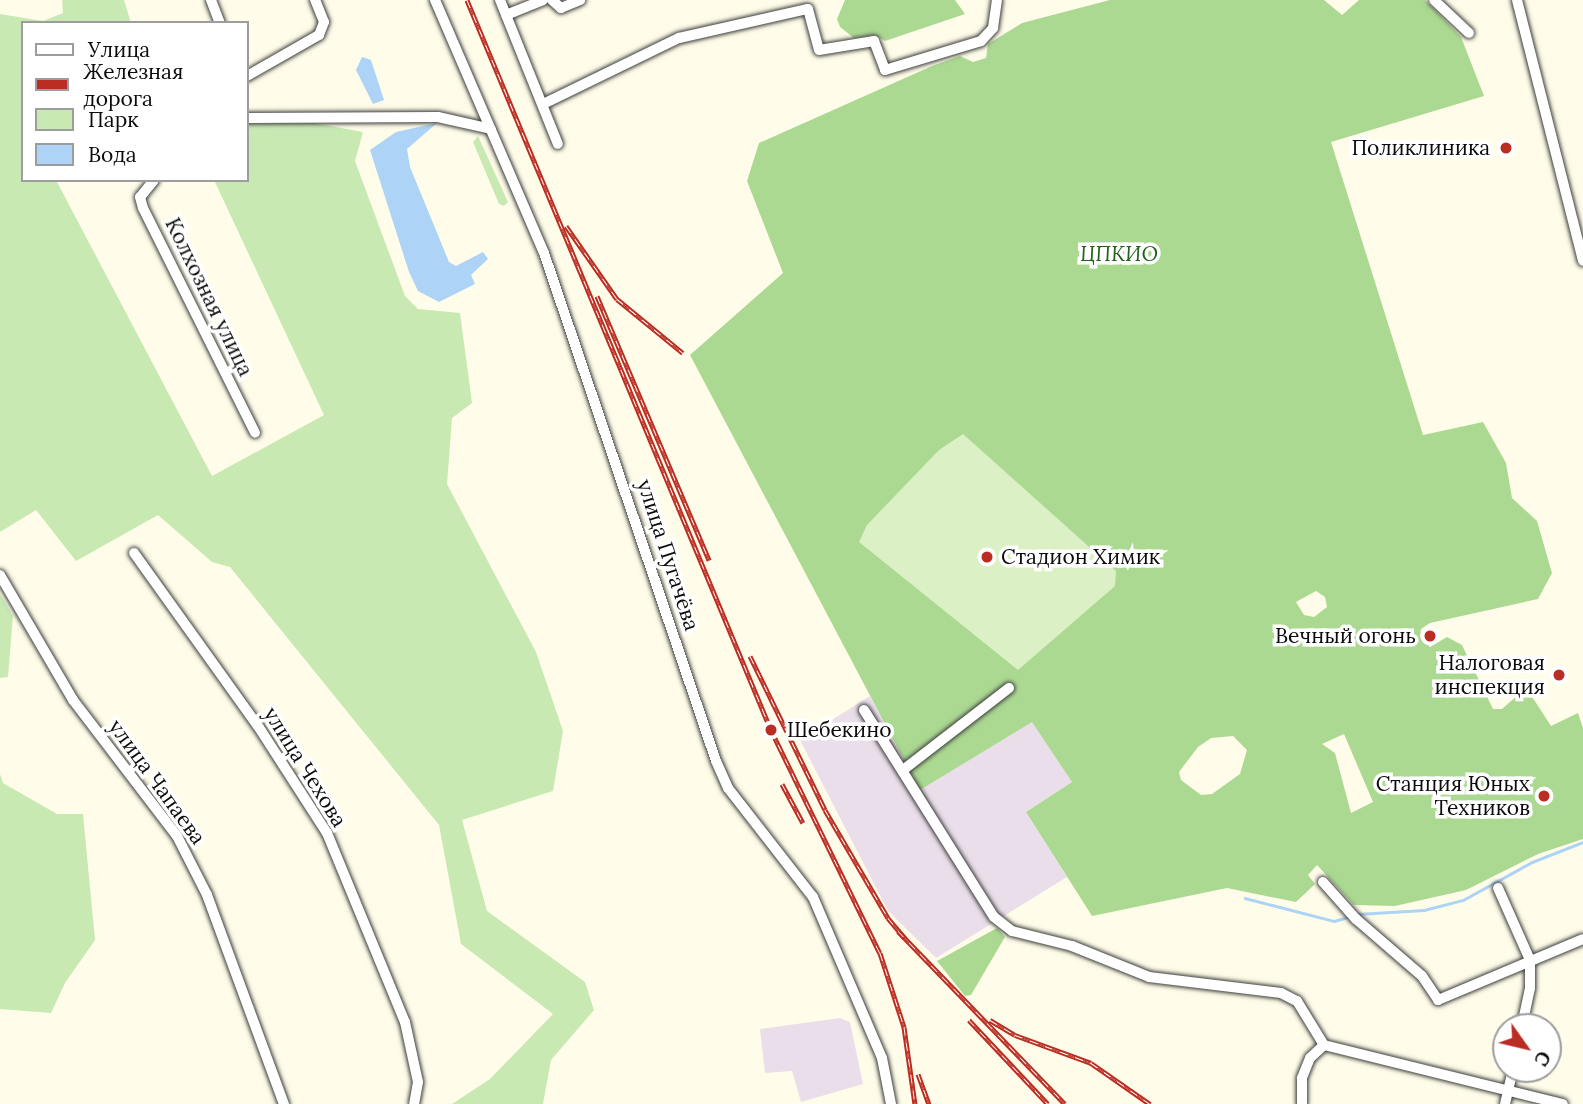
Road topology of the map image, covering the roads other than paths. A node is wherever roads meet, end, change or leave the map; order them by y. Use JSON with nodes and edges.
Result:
{"nodes":[{"id":1,"x":211,"y":0,"type":"edge"},
{"id":2,"x":315,"y":0,"type":"edge"},
{"id":3,"x":435,"y":0,"type":"edge"},
{"id":4,"x":500,"y":0,"type":"edge"},
{"id":5,"x":543,"y":0,"type":"edge"},
{"id":6,"x":552,"y":0,"type":"edge"},
{"id":7,"x":580,"y":0,"type":"edge"},
{"id":8,"x":997,"y":0,"type":"edge"},
{"id":9,"x":1434,"y":0,"type":"edge"},
{"id":10,"x":1517,"y":0,"type":"edge"},
{"id":11,"x":807,"y":4,"type":"edge"},
{"id":12,"x":506,"y":15,"type":"junction"},
{"id":13,"x":219,"y":21,"type":"edge"},
{"id":14,"x":1469,"y":33,"type":"dead end"},
{"id":15,"x":248,"y":75,"type":"edge"},
{"id":16,"x":543,"y":104,"type":"junction"},
{"id":17,"x":248,"y":118,"type":"edge"},
{"id":18,"x":491,"y":129,"type":"junction"},
{"id":19,"x":558,"y":144,"type":"dead end"},
{"id":20,"x":152,"y":182,"type":"edge"},
{"id":21,"x":1583,"y":261,"type":"edge"},
{"id":22,"x":255,"y":433,"type":"dead end"},
{"id":23,"x":134,"y":553,"type":"dead end"},
{"id":24,"x":0,"y":575,"type":"edge"},
{"id":25,"x":1009,"y":688,"type":"dead end"},
{"id":26,"x":864,"y":710,"type":"dead end"},
{"id":27,"x":902,"y":770,"type":"junction"},
{"id":28,"x":1323,"y":882,"type":"dead end"},
{"id":29,"x":1498,"y":888,"type":"dead end"},
{"id":30,"x":1583,"y":939,"type":"edge"},
{"id":31,"x":1530,"y":960,"type":"junction"},
{"id":32,"x":1525,"y":1013,"type":"edge"},
{"id":33,"x":1324,"y":1045,"type":"junction"},
{"id":34,"x":1510,"y":1083,"type":"edge"},
{"id":35,"x":1508,"y":1092,"type":"junction"},
{"id":36,"x":284,"y":1104,"type":"edge"},
{"id":37,"x":414,"y":1104,"type":"edge"},
{"id":38,"x":891,"y":1104,"type":"edge"},
{"id":39,"x":1302,"y":1104,"type":"edge"},
{"id":40,"x":1505,"y":1104,"type":"edge"},
{"id":41,"x":1563,"y":1104,"type":"edge"}],
"edges":[{"from":1,"to":13,"type":"street"},
{"from":2,"to":15,"type":"street"},
{"from":3,"to":18,"type":"street","name":"улица Пугачёва"},
{"from":4,"to":12,"type":"street"},
{"from":5,"to":12,"type":"street"},
{"from":6,"to":7,"type":"street"},
{"from":8,"to":11,"type":"street"},
{"from":9,"to":14,"type":"street"},
{"from":10,"to":21,"type":"street"},
{"from":11,"to":16,"type":"street"},
{"from":12,"to":16,"type":"street"},
{"from":16,"to":19,"type":"street"},
{"from":17,"to":18,"type":"street"},
{"from":18,"to":38,"type":"street","name":"улица Пугачёва"},
{"from":20,"to":22,"type":"street","name":"Колхозная улица"},
{"from":23,"to":37,"type":"street","name":"улица Чехова"},
{"from":24,"to":36,"type":"street","name":"улица Чапаева"},
{"from":25,"to":27,"type":"street"},
{"from":26,"to":27,"type":"street"},
{"from":27,"to":33,"type":"street"},
{"from":28,"to":31,"type":"street"},
{"from":29,"to":31,"type":"street"},
{"from":30,"to":31,"type":"street"},
{"from":31,"to":32,"type":"street"},
{"from":33,"to":35,"type":"street"},
{"from":33,"to":39,"type":"street"},
{"from":34,"to":35,"type":"street"},
{"from":35,"to":40,"type":"street"},
{"from":35,"to":41,"type":"street"}]}
